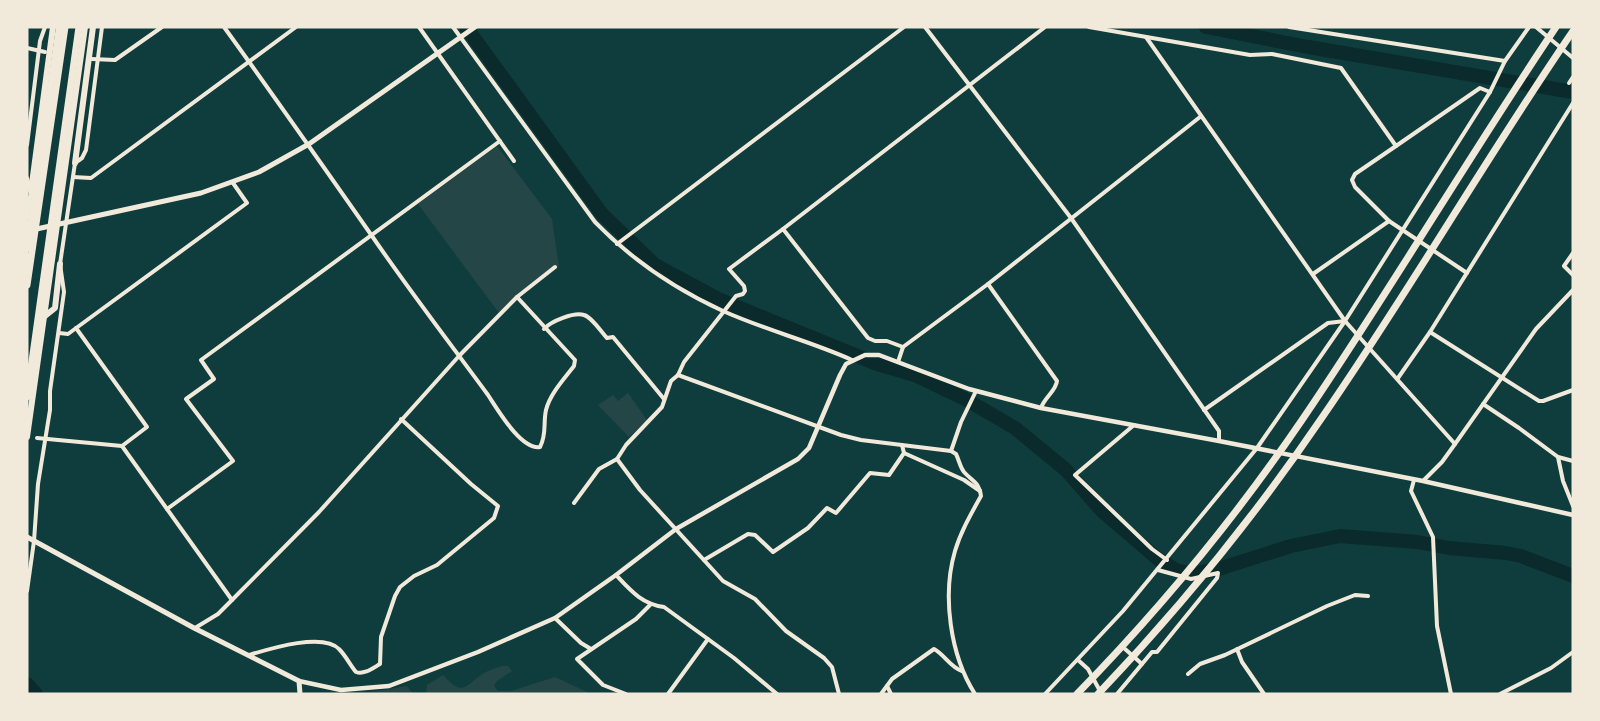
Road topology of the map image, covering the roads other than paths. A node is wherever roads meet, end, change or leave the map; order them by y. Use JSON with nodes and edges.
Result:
{"nodes":[{"id":1,"x":45,"y":27,"type":"edge"},
{"id":2,"x":53,"y":27,"type":"edge"},
{"id":3,"x":59,"y":27,"type":"edge"},
{"id":4,"x":64,"y":27,"type":"edge"},
{"id":5,"x":80,"y":27,"type":"edge"},
{"id":6,"x":85,"y":27,"type":"edge"},
{"id":7,"x":93,"y":27,"type":"edge"},
{"id":8,"x":102,"y":27,"type":"edge"},
{"id":9,"x":162,"y":27,"type":"edge"},
{"id":10,"x":224,"y":27,"type":"edge"},
{"id":11,"x":296,"y":27,"type":"edge"},
{"id":12,"x":419,"y":27,"type":"edge"},
{"id":13,"x":453,"y":27,"type":"edge"},
{"id":14,"x":904,"y":27,"type":"edge"},
{"id":15,"x":925,"y":27,"type":"edge"},
{"id":16,"x":1045,"y":27,"type":"edge"},
{"id":17,"x":1089,"y":27,"type":"edge"},
{"id":18,"x":1289,"y":27,"type":"edge"},
{"id":19,"x":1529,"y":27,"type":"edge"},
{"id":20,"x":1536,"y":27,"type":"edge"},
{"id":21,"x":1556,"y":27,"type":"edge"},
{"id":22,"x":474,"y":28,"type":"edge"},
{"id":23,"x":1297,"y":28,"type":"edge"},
{"id":24,"x":1573,"y":30,"type":"edge"},
{"id":25,"x":462,"y":36,"type":"junction"},
{"id":26,"x":1146,"y":37,"type":"junction"},
{"id":27,"x":27,"y":48,"type":"edge"},
{"id":28,"x":39,"y":51,"type":"junction"},
{"id":29,"x":45,"y":52,"type":"dead end"},
{"id":30,"x":438,"y":53,"type":"junction"},
{"id":31,"x":1573,"y":58,"type":"edge"},
{"id":32,"x":95,"y":59,"type":"junction"},
{"id":33,"x":249,"y":61,"type":"junction"},
{"id":34,"x":1505,"y":61,"type":"junction"},
{"id":35,"x":1573,"y":77,"type":"edge"},
{"id":36,"x":1569,"y":83,"type":"dead end"},
{"id":37,"x":969,"y":85,"type":"junction"},
{"id":38,"x":1490,"y":92,"type":"junction"},
{"id":39,"x":1573,"y":103,"type":"edge"},
{"id":40,"x":1200,"y":117,"type":"junction"},
{"id":41,"x":500,"y":141,"type":"junction"},
{"id":42,"x":27,"y":144,"type":"edge"},
{"id":43,"x":309,"y":144,"type":"junction"},
{"id":44,"x":1396,"y":146,"type":"junction"},
{"id":45,"x":514,"y":161,"type":"dead end"},
{"id":46,"x":75,"y":163,"type":"junction"},
{"id":47,"x":73,"y":177,"type":"junction"},
{"id":48,"x":27,"y":178,"type":"edge"},
{"id":49,"x":233,"y":183,"type":"junction"},
{"id":50,"x":31,"y":191,"type":"junction"},
{"id":51,"x":27,"y":218,"type":"edge"},
{"id":52,"x":1071,"y":218,"type":"junction"},
{"id":53,"x":1389,"y":221,"type":"junction"},
{"id":54,"x":66,"y":223,"type":"junction"},
{"id":55,"x":783,"y":229,"type":"junction"},
{"id":56,"x":27,"y":231,"type":"edge"},
{"id":57,"x":1403,"y":231,"type":"junction"},
{"id":58,"x":371,"y":235,"type":"junction"},
{"id":59,"x":617,"y":244,"type":"junction"},
{"id":60,"x":27,"y":249,"type":"edge"},
{"id":61,"x":1573,"y":253,"type":"edge"},
{"id":62,"x":60,"y":264,"type":"junction"},
{"id":63,"x":555,"y":267,"type":"dead end"},
{"id":64,"x":1467,"y":273,"type":"junction"},
{"id":65,"x":1313,"y":274,"type":"junction"},
{"id":66,"x":1573,"y":275,"type":"edge"},
{"id":67,"x":988,"y":284,"type":"junction"},
{"id":68,"x":27,"y":285,"type":"edge"},
{"id":69,"x":1573,"y":290,"type":"edge"},
{"id":70,"x":517,"y":297,"type":"junction"},
{"id":71,"x":724,"y":311,"type":"junction"},
{"id":72,"x":45,"y":313,"type":"junction"},
{"id":73,"x":1346,"y":321,"type":"junction"},
{"id":74,"x":76,"y":328,"type":"junction"},
{"id":75,"x":544,"y":328,"type":"junction"},
{"id":76,"x":1430,"y":332,"type":"junction"},
{"id":77,"x":59,"y":333,"type":"junction"},
{"id":78,"x":903,"y":347,"type":"junction"},
{"id":79,"x":459,"y":356,"type":"junction"},
{"id":80,"x":854,"y":359,"type":"junction"},
{"id":81,"x":897,"y":362,"type":"junction"},
{"id":82,"x":678,"y":375,"type":"junction"},
{"id":83,"x":1501,"y":377,"type":"junction"},
{"id":84,"x":1398,"y":378,"type":"junction"},
{"id":85,"x":1573,"y":390,"type":"edge"},
{"id":86,"x":976,"y":391,"type":"junction"},
{"id":87,"x":27,"y":397,"type":"edge"},
{"id":88,"x":664,"y":399,"type":"junction"},
{"id":89,"x":1483,"y":404,"type":"junction"},
{"id":90,"x":1041,"y":408,"type":"junction"},
{"id":91,"x":1204,"y":410,"type":"junction"},
{"id":92,"x":401,"y":419,"type":"junction"},
{"id":93,"x":1134,"y":425,"type":"junction"},
{"id":94,"x":819,"y":427,"type":"junction"},
{"id":95,"x":27,"y":437,"type":"edge"},
{"id":96,"x":37,"y":438,"type":"dead end"},
{"id":97,"x":45,"y":438,"type":"junction"},
{"id":98,"x":1220,"y":441,"type":"junction"},
{"id":99,"x":1455,"y":444,"type":"junction"},
{"id":100,"x":902,"y":445,"type":"junction"},
{"id":101,"x":122,"y":446,"type":"junction"},
{"id":102,"x":1257,"y":448,"type":"junction"},
{"id":103,"x":951,"y":451,"type":"junction"},
{"id":104,"x":904,"y":453,"type":"junction"},
{"id":105,"x":1558,"y":457,"type":"junction"},
{"id":106,"x":617,"y":459,"type":"junction"},
{"id":107,"x":1573,"y":461,"type":"edge"},
{"id":108,"x":1414,"y":480,"type":"junction"},
{"id":109,"x":1423,"y":481,"type":"junction"},
{"id":110,"x":981,"y":492,"type":"junction"},
{"id":111,"x":574,"y":503,"type":"dead end"},
{"id":112,"x":1573,"y":506,"type":"edge"},
{"id":113,"x":167,"y":509,"type":"junction"},
{"id":114,"x":1573,"y":515,"type":"edge"},
{"id":115,"x":676,"y":529,"type":"junction"},
{"id":116,"x":27,"y":537,"type":"edge"},
{"id":117,"x":34,"y":541,"type":"junction"},
{"id":118,"x":705,"y":560,"type":"junction"},
{"id":119,"x":1167,"y":560,"type":"junction"},
{"id":120,"x":1158,"y":570,"type":"junction"},
{"id":121,"x":616,"y":575,"type":"junction"},
{"id":122,"x":27,"y":591,"type":"edge"},
{"id":123,"x":1368,"y":596,"type":"dead end"},
{"id":124,"x":232,"y":600,"type":"junction"},
{"id":125,"x":650,"y":605,"type":"junction"},
{"id":126,"x":555,"y":618,"type":"junction"},
{"id":127,"x":194,"y":628,"type":"junction"},
{"id":128,"x":708,"y":639,"type":"junction"},
{"id":129,"x":1125,"y":649,"type":"dead end"},
{"id":130,"x":1237,"y":649,"type":"junction"},
{"id":131,"x":591,"y":650,"type":"junction"},
{"id":132,"x":1573,"y":652,"type":"edge"},
{"id":133,"x":248,"y":655,"type":"junction"},
{"id":134,"x":1078,"y":660,"type":"junction"},
{"id":135,"x":1142,"y":664,"type":"junction"},
{"id":136,"x":963,"y":671,"type":"junction"},
{"id":137,"x":1188,"y":674,"type":"dead end"},
{"id":138,"x":299,"y":681,"type":"junction"},
{"id":139,"x":887,"y":686,"type":"junction"},
{"id":140,"x":300,"y":694,"type":"edge"},
{"id":141,"x":626,"y":694,"type":"edge"},
{"id":142,"x":668,"y":694,"type":"edge"},
{"id":143,"x":777,"y":694,"type":"edge"},
{"id":144,"x":839,"y":694,"type":"edge"},
{"id":145,"x":881,"y":694,"type":"edge"},
{"id":146,"x":891,"y":694,"type":"edge"},
{"id":147,"x":975,"y":694,"type":"edge"},
{"id":148,"x":1045,"y":694,"type":"edge"},
{"id":149,"x":1077,"y":694,"type":"edge"},
{"id":150,"x":1100,"y":694,"type":"edge"},
{"id":151,"x":1117,"y":694,"type":"edge"},
{"id":152,"x":1264,"y":694,"type":"edge"},
{"id":153,"x":1451,"y":694,"type":"edge"},
{"id":154,"x":1500,"y":694,"type":"edge"}],
"edges":[{"from":1,"to":28,"type":"street"},
{"from":2,"to":50,"type":"highway"},
{"from":3,"to":60,"type":"highway"},
{"from":4,"to":68,"type":"highway"},
{"from":5,"to":87,"type":"highway"},
{"from":6,"to":72,"type":"highway"},
{"from":7,"to":46,"type":"highway"},
{"from":8,"to":32,"type":"street"},
{"from":9,"to":32,"type":"street"},
{"from":10,"to":33,"type":"street"},
{"from":11,"to":33,"type":"street"},
{"from":12,"to":30,"type":"street"},
{"from":13,"to":25,"type":"street"},
{"from":14,"to":59,"type":"street"},
{"from":15,"to":37,"type":"street"},
{"from":16,"to":37,"type":"street"},
{"from":17,"to":26,"type":"street"},
{"from":18,"to":23,"type":"street"},
{"from":19,"to":34,"type":"street"},
{"from":20,"to":31,"type":"street"},
{"from":21,"to":149,"type":"highway"},
{"from":22,"to":25,"type":"main road"},
{"from":23,"to":34,"type":"street"},
{"from":24,"to":150,"type":"highway"},
{"from":25,"to":30,"type":"main road"},
{"from":25,"to":59,"type":"street"},
{"from":26,"to":40,"type":"street"},
{"from":26,"to":44,"type":"street"},
{"from":27,"to":28,"type":"street"},
{"from":28,"to":29,"type":"street"},
{"from":28,"to":42,"type":"street"},
{"from":30,"to":41,"type":"street"},
{"from":30,"to":43,"type":"main road"},
{"from":32,"to":46,"type":"street"},
{"from":33,"to":43,"type":"street"},
{"from":33,"to":47,"type":"street"},
{"from":34,"to":38,"type":"street"},
{"from":35,"to":36,"type":"street"},
{"from":37,"to":52,"type":"street"},
{"from":37,"to":55,"type":"street"},
{"from":38,"to":44,"type":"street"},
{"from":38,"to":57,"type":"street"},
{"from":39,"to":64,"type":"street"},
{"from":40,"to":52,"type":"street"},
{"from":40,"to":65,"type":"street"},
{"from":41,"to":45,"type":"street"},
{"from":41,"to":58,"type":"street"},
{"from":43,"to":49,"type":"main road"},
{"from":43,"to":58,"type":"street"},
{"from":44,"to":53,"type":"street"},
{"from":46,"to":47,"type":"street"},
{"from":47,"to":54,"type":"street"},
{"from":48,"to":50,"type":"street"},
{"from":49,"to":54,"type":"main road"},
{"from":49,"to":74,"type":"street"},
{"from":50,"to":51,"type":"street"},
{"from":52,"to":67,"type":"street"},
{"from":52,"to":91,"type":"street"},
{"from":53,"to":57,"type":"street"},
{"from":53,"to":65,"type":"street"},
{"from":54,"to":56,"type":"main road"},
{"from":54,"to":62,"type":"street"},
{"from":55,"to":71,"type":"street"},
{"from":55,"to":78,"type":"street"},
{"from":57,"to":64,"type":"street"},
{"from":57,"to":73,"type":"street"},
{"from":58,"to":79,"type":"street"},
{"from":58,"to":113,"type":"street"},
{"from":59,"to":71,"type":"street"},
{"from":61,"to":66,"type":"street"},
{"from":62,"to":72,"type":"highway"},
{"from":62,"to":77,"type":"street"},
{"from":63,"to":70,"type":"street"},
{"from":64,"to":76,"type":"street"},
{"from":65,"to":73,"type":"street"},
{"from":67,"to":78,"type":"street"},
{"from":67,"to":90,"type":"street"},
{"from":69,"to":83,"type":"street"},
{"from":70,"to":75,"type":"street"},
{"from":70,"to":79,"type":"street"},
{"from":71,"to":80,"type":"street"},
{"from":71,"to":82,"type":"street"},
{"from":72,"to":95,"type":"highway"},
{"from":73,"to":84,"type":"street"},
{"from":73,"to":91,"type":"street"},
{"from":73,"to":102,"type":"street"},
{"from":74,"to":77,"type":"street"},
{"from":74,"to":101,"type":"street"},
{"from":75,"to":79,"type":"street"},
{"from":75,"to":88,"type":"street"},
{"from":76,"to":83,"type":"street"},
{"from":76,"to":84,"type":"street"},
{"from":77,"to":97,"type":"street"},
{"from":78,"to":81,"type":"street"},
{"from":79,"to":92,"type":"street"},
{"from":80,"to":81,"type":"street"},
{"from":80,"to":94,"type":"street"},
{"from":81,"to":86,"type":"street"},
{"from":82,"to":88,"type":"street"},
{"from":82,"to":94,"type":"street"},
{"from":83,"to":85,"type":"street"},
{"from":83,"to":89,"type":"street"},
{"from":84,"to":99,"type":"street"},
{"from":86,"to":90,"type":"street"},
{"from":86,"to":103,"type":"street"},
{"from":88,"to":106,"type":"street"},
{"from":89,"to":99,"type":"street"},
{"from":89,"to":105,"type":"street"},
{"from":90,"to":93,"type":"street"},
{"from":91,"to":98,"type":"street"},
{"from":92,"to":124,"type":"street"},
{"from":92,"to":133,"type":"street"},
{"from":93,"to":98,"type":"street"},
{"from":93,"to":119,"type":"street"},
{"from":94,"to":100,"type":"street"},
{"from":94,"to":115,"type":"street"},
{"from":96,"to":97,"type":"street"},
{"from":97,"to":101,"type":"street"},
{"from":97,"to":117,"type":"street"},
{"from":98,"to":102,"type":"street"},
{"from":99,"to":109,"type":"street"},
{"from":100,"to":103,"type":"street"},
{"from":100,"to":104,"type":"street"},
{"from":101,"to":113,"type":"street"},
{"from":102,"to":108,"type":"street"},
{"from":102,"to":119,"type":"street"},
{"from":103,"to":110,"type":"street"},
{"from":104,"to":110,"type":"street"},
{"from":104,"to":118,"type":"street"},
{"from":105,"to":107,"type":"street"},
{"from":105,"to":112,"type":"street"},
{"from":106,"to":111,"type":"street"},
{"from":106,"to":115,"type":"street"},
{"from":108,"to":109,"type":"street"},
{"from":108,"to":153,"type":"street"},
{"from":109,"to":114,"type":"street"},
{"from":110,"to":136,"type":"street"},
{"from":113,"to":124,"type":"street"},
{"from":115,"to":118,"type":"street"},
{"from":115,"to":121,"type":"street"},
{"from":116,"to":117,"type":"main road"},
{"from":117,"to":122,"type":"street"},
{"from":117,"to":127,"type":"main road"},
{"from":118,"to":144,"type":"street"},
{"from":119,"to":120,"type":"street"},
{"from":120,"to":134,"type":"street"},
{"from":120,"to":135,"type":"street"},
{"from":121,"to":125,"type":"street"},
{"from":121,"to":126,"type":"street"},
{"from":123,"to":130,"type":"street"},
{"from":124,"to":127,"type":"street"},
{"from":125,"to":128,"type":"street"},
{"from":125,"to":131,"type":"street"},
{"from":126,"to":131,"type":"street"},
{"from":126,"to":138,"type":"street"},
{"from":127,"to":133,"type":"main road"},
{"from":128,"to":142,"type":"street"},
{"from":128,"to":143,"type":"street"},
{"from":129,"to":135,"type":"street"},
{"from":130,"to":137,"type":"street"},
{"from":130,"to":152,"type":"street"},
{"from":131,"to":141,"type":"street"},
{"from":132,"to":154,"type":"street"},
{"from":133,"to":138,"type":"main road"},
{"from":134,"to":148,"type":"street"},
{"from":134,"to":150,"type":"street"},
{"from":135,"to":151,"type":"street"},
{"from":136,"to":139,"type":"street"},
{"from":136,"to":147,"type":"street"},
{"from":138,"to":140,"type":"main road"},
{"from":139,"to":145,"type":"street"},
{"from":139,"to":146,"type":"street"}]}
